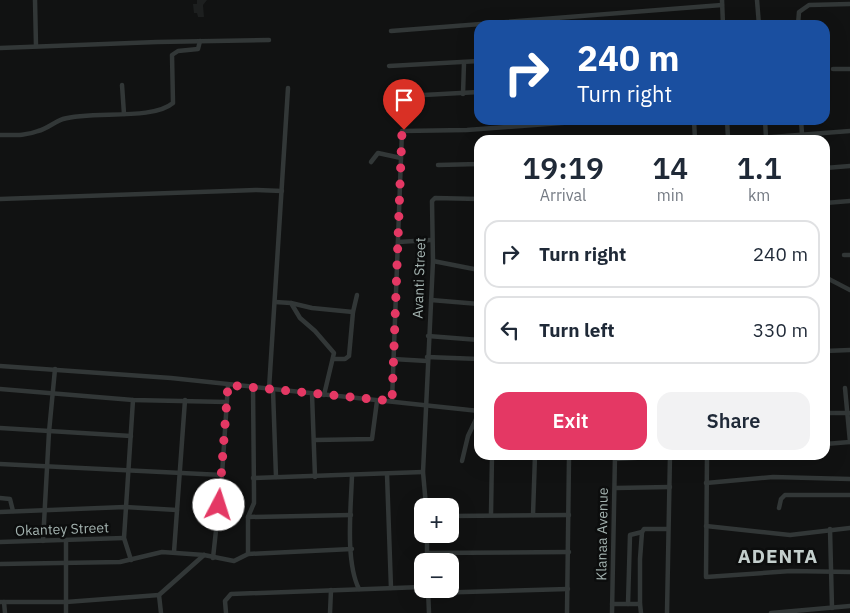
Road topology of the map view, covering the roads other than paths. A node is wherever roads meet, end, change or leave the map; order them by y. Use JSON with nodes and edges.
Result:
{"nodes":[{"id":1,"x":35,"y":0,"type":"edge"},
{"id":2,"x":757,"y":0,"type":"edge"},
{"id":3,"x":722,"y":2,"type":"edge"},
{"id":4,"x":809,"y":3,"type":"edge"},
{"id":5,"x":850,"y":4,"type":"edge"},
{"id":6,"x":517,"y":20,"type":"edge"},
{"id":7,"x":723,"y":20,"type":"edge"},
{"id":8,"x":759,"y":20,"type":"edge"},
{"id":9,"x":798,"y":20,"type":"edge"},
{"id":10,"x":474,"y":24,"type":"edge"},
{"id":11,"x":391,"y":31,"type":"dead end"},
{"id":12,"x":269,"y":40,"type":"dead end"},
{"id":13,"x":200,"y":41,"type":"junction"},
{"id":14,"x":36,"y":46,"type":"junction"},
{"id":15,"x":0,"y":48,"type":"edge"},
{"id":16,"x":474,"y":62,"type":"edge"},
{"id":17,"x":464,"y":63,"type":"junction"},
{"id":18,"x":389,"y":66,"type":"dead end"},
{"id":19,"x":833,"y":69,"type":"dead end"},
{"id":20,"x":850,"y":69,"type":"edge"},
{"id":21,"x":122,"y":85,"type":"dead end"},
{"id":22,"x":288,"y":88,"type":"dead end"},
{"id":23,"x":474,"y":93,"type":"edge"},
{"id":24,"x":462,"y":94,"type":"junction"},
{"id":25,"x":406,"y":96,"type":"dead end"},
{"id":26,"x":124,"y":114,"type":"junction"},
{"id":27,"x":534,"y":125,"type":"edge"},
{"id":28,"x":801,"y":125,"type":"edge"},
{"id":29,"x":850,"y":131,"type":"edge"},
{"id":30,"x":802,"y":134,"type":"junction"},
{"id":31,"x":822,"y":134,"type":"joint"},
{"id":32,"x":0,"y":135,"type":"edge"},
{"id":33,"x":793,"y":135,"type":"edge"},
{"id":34,"x":401,"y":158,"type":"junction"},
{"id":35,"x":371,"y":162,"type":"dead end"},
{"id":36,"x":474,"y":164,"type":"edge"},
{"id":37,"x":438,"y":165,"type":"dead end"},
{"id":38,"x":850,"y":166,"type":"edge"},
{"id":39,"x":830,"y":168,"type":"edge"},
{"id":40,"x":282,"y":191,"type":"junction"},
{"id":41,"x":0,"y":198,"type":"edge"},
{"id":42,"x":474,"y":199,"type":"edge"},
{"id":43,"x":850,"y":201,"type":"edge"},
{"id":44,"x":830,"y":204,"type":"edge"},
{"id":45,"x":431,"y":240,"type":"junction"},
{"id":46,"x":398,"y":242,"type":"junction"},
{"id":47,"x":844,"y":255,"type":"dead end"},
{"id":48,"x":850,"y":255,"type":"edge"},
{"id":49,"x":432,"y":261,"type":"junction"},
{"id":50,"x":474,"y":269,"type":"edge"},
{"id":51,"x":830,"y":280,"type":"edge"},
{"id":52,"x":850,"y":290,"type":"edge"},
{"id":53,"x":358,"y":294,"type":"dead end"},
{"id":54,"x":431,"y":300,"type":"junction"},
{"id":55,"x":275,"y":302,"type":"junction"},
{"id":56,"x":292,"y":303,"type":"junction"},
{"id":57,"x":474,"y":304,"type":"edge"},
{"id":58,"x":353,"y":312,"type":"junction"},
{"id":59,"x":428,"y":336,"type":"junction"},
{"id":60,"x":474,"y":340,"type":"edge"},
{"id":61,"x":850,"y":350,"type":"edge"},
{"id":62,"x":830,"y":351,"type":"edge"},
{"id":63,"x":334,"y":359,"type":"junction"},
{"id":64,"x":392,"y":359,"type":"junction"},
{"id":65,"x":427,"y":359,"type":"junction"},
{"id":66,"x":474,"y":359,"type":"edge"},
{"id":67,"x":401,"y":360,"type":"junction"},
{"id":68,"x":0,"y":366,"type":"edge"},
{"id":69,"x":392,"y":366,"type":"junction"},
{"id":70,"x":55,"y":369,"type":"junction"},
{"id":71,"x":228,"y":385,"type":"junction"},
{"id":72,"x":253,"y":387,"type":"junction"},
{"id":73,"x":845,"y":388,"type":"dead end"},
{"id":74,"x":0,"y":389,"type":"edge"},
{"id":75,"x":271,"y":389,"type":"junction"},
{"id":76,"x":53,"y":392,"type":"junction"},
{"id":77,"x":312,"y":394,"type":"junction"},
{"id":78,"x":324,"y":395,"type":"junction"},
{"id":79,"x":133,"y":400,"type":"junction"},
{"id":80,"x":184,"y":400,"type":"junction"},
{"id":81,"x":377,"y":401,"type":"junction"},
{"id":82,"x":392,"y":401,"type":"junction"},
{"id":83,"x":228,"y":402,"type":"junction"},
{"id":84,"x":425,"y":405,"type":"junction"},
{"id":85,"x":474,"y":411,"type":"edge"},
{"id":86,"x":830,"y":413,"type":"edge"},
{"id":87,"x":849,"y":413,"type":"edge"},
{"id":88,"x":474,"y":423,"type":"edge"},
{"id":89,"x":0,"y":428,"type":"edge"},
{"id":90,"x":49,"y":432,"type":"junction"},
{"id":91,"x":130,"y":436,"type":"junction"},
{"id":92,"x":315,"y":440,"type":"junction"},
{"id":93,"x":850,"y":442,"type":"edge"},
{"id":94,"x":830,"y":444,"type":"edge"},
{"id":95,"x":492,"y":460,"type":"edge"},
{"id":96,"x":535,"y":460,"type":"edge"},
{"id":97,"x":569,"y":460,"type":"edge"},
{"id":98,"x":615,"y":460,"type":"edge"},
{"id":99,"x":670,"y":460,"type":"edge"},
{"id":100,"x":707,"y":460,"type":"edge"},
{"id":101,"x":462,"y":461,"type":"dead end"},
{"id":102,"x":0,"y":464,"type":"edge"},
{"id":103,"x":46,"y":468,"type":"junction"},
{"id":104,"x":129,"y":472,"type":"junction"},
{"id":105,"x":179,"y":472,"type":"junction"},
{"id":106,"x":423,"y":472,"type":"junction"},
{"id":107,"x":222,"y":474,"type":"junction"},
{"id":108,"x":386,"y":474,"type":"junction"},
{"id":109,"x":352,"y":475,"type":"junction"},
{"id":110,"x":276,"y":477,"type":"junction"},
{"id":111,"x":315,"y":477,"type":"junction"},
{"id":112,"x":253,"y":478,"type":"junction"},
{"id":113,"x":850,"y":479,"type":"edge"},
{"id":114,"x":706,"y":483,"type":"junction"},
{"id":115,"x":670,"y":487,"type":"junction"},
{"id":116,"x":615,"y":488,"type":"junction"},
{"id":117,"x":850,"y":494,"type":"edge"},
{"id":118,"x":0,"y":498,"type":"edge"},
{"id":119,"x":425,"y":498,"type":"edge"},
{"id":120,"x":125,"y":507,"type":"junction"},
{"id":121,"x":779,"y":508,"type":"dead end"},
{"id":122,"x":44,"y":509,"type":"junction"},
{"id":123,"x":13,"y":510,"type":"junction"},
{"id":124,"x":177,"y":510,"type":"junction"},
{"id":125,"x":0,"y":512,"type":"edge"},
{"id":126,"x":491,"y":514,"type":"junction"},
{"id":127,"x":351,"y":515,"type":"junction"},
{"id":128,"x":533,"y":515,"type":"junction"},
{"id":129,"x":569,"y":515,"type":"junction"},
{"id":130,"x":459,"y":516,"type":"edge"},
{"id":131,"x":248,"y":517,"type":"junction"},
{"id":132,"x":706,"y":526,"type":"junction"},
{"id":133,"x":850,"y":528,"type":"edge"},
{"id":134,"x":668,"y":529,"type":"junction"},
{"id":135,"x":830,"y":529,"type":"junction"},
{"id":136,"x":642,"y":532,"type":"junction"},
{"id":137,"x":124,"y":538,"type":"junction"},
{"id":138,"x":43,"y":541,"type":"junction"},
{"id":139,"x":66,"y":541,"type":"junction"},
{"id":140,"x":0,"y":542,"type":"edge"},
{"id":141,"x":427,"y":543,"type":"edge"},
{"id":142,"x":352,"y":549,"type":"junction"},
{"id":143,"x":174,"y":552,"type":"junction"},
{"id":144,"x":569,"y":552,"type":"junction"},
{"id":145,"x":427,"y":553,"type":"joint"},
{"id":146,"x":248,"y":554,"type":"junction"},
{"id":147,"x":204,"y":555,"type":"junction"},
{"id":148,"x":213,"y":558,"type":"junction"},
{"id":149,"x":131,"y":560,"type":"junction"},
{"id":150,"x":65,"y":563,"type":"junction"},
{"id":151,"x":0,"y":564,"type":"edge"},
{"id":152,"x":831,"y":571,"type":"junction"},
{"id":153,"x":850,"y":572,"type":"edge"},
{"id":154,"x":414,"y":587,"type":"edge"},
{"id":155,"x":391,"y":588,"type":"junction"},
{"id":156,"x":359,"y":589,"type":"junction"},
{"id":157,"x":568,"y":589,"type":"junction"},
{"id":158,"x":331,"y":590,"type":"junction"},
{"id":159,"x":459,"y":591,"type":"edge"},
{"id":160,"x":159,"y":595,"type":"junction"},
{"id":161,"x":429,"y":598,"type":"edge"},
{"id":162,"x":2,"y":602,"type":"edge"},
{"id":163,"x":66,"y":602,"type":"junction"},
{"id":164,"x":612,"y":604,"type":"junction"},
{"id":165,"x":628,"y":604,"type":"junction"},
{"id":166,"x":640,"y":604,"type":"junction"},
{"id":167,"x":850,"y":606,"type":"edge"},
{"id":168,"x":832,"y":608,"type":"junction"},
{"id":169,"x":4,"y":613,"type":"edge"},
{"id":170,"x":66,"y":613,"type":"edge"},
{"id":171,"x":161,"y":613,"type":"edge"},
{"id":172,"x":226,"y":613,"type":"edge"},
{"id":173,"x":330,"y":613,"type":"edge"},
{"id":174,"x":430,"y":613,"type":"edge"},
{"id":175,"x":567,"y":613,"type":"edge"},
{"id":176,"x":612,"y":613,"type":"edge"},
{"id":177,"x":640,"y":613,"type":"edge"},
{"id":178,"x":667,"y":613,"type":"edge"},
{"id":179,"x":771,"y":613,"type":"edge"}],
"edges":[{"from":1,"to":14,"type":"street"},
{"from":2,"to":8,"type":"street"},
{"from":3,"to":6,"type":"street"},
{"from":3,"to":7,"type":"street"},
{"from":4,"to":5,"type":"street"},
{"from":4,"to":9,"type":"street"},
{"from":10,"to":11,"type":"street"},
{"from":12,"to":13,"type":"street"},
{"from":13,"to":14,"type":"street"},
{"from":13,"to":26,"type":"street"},
{"from":14,"to":15,"type":"street"},
{"from":16,"to":17,"type":"street"},
{"from":17,"to":18,"type":"street"},
{"from":17,"to":24,"type":"street"},
{"from":19,"to":20,"type":"street"},
{"from":21,"to":26,"type":"street"},
{"from":22,"to":40,"type":"street"},
{"from":23,"to":24,"type":"street"},
{"from":24,"to":25,"type":"street"},
{"from":26,"to":32,"type":"street"},
{"from":27,"to":34,"type":"street"},
{"from":28,"to":30,"type":"street"},
{"from":29,"to":31,"type":"street"},
{"from":30,"to":31,"type":"street"},
{"from":30,"to":33,"type":"street"},
{"from":34,"to":35,"type":"street"},
{"from":34,"to":46,"type":"street"},
{"from":36,"to":37,"type":"street"},
{"from":38,"to":39,"type":"street"},
{"from":40,"to":41,"type":"street"},
{"from":40,"to":55,"type":"street"},
{"from":42,"to":45,"type":"street","name":"Avanti Street"},
{"from":43,"to":44,"type":"street"},
{"from":45,"to":46,"type":"street"},
{"from":45,"to":49,"type":"street","name":"Avanti Street"},
{"from":46,"to":64,"type":"street"},
{"from":47,"to":48,"type":"street"},
{"from":49,"to":50,"type":"street"},
{"from":49,"to":54,"type":"street","name":"Avanti Street"},
{"from":51,"to":52,"type":"street"},
{"from":53,"to":58,"type":"street"},
{"from":54,"to":57,"type":"street"},
{"from":54,"to":59,"type":"street","name":"Avanti Street"},
{"from":55,"to":56,"type":"street"},
{"from":55,"to":75,"type":"street"},
{"from":56,"to":58,"type":"street"},
{"from":56,"to":63,"type":"street"},
{"from":58,"to":63,"type":"street"},
{"from":59,"to":60,"type":"street"},
{"from":59,"to":65,"type":"street","name":"Avanti Street"},
{"from":61,"to":62,"type":"street"},
{"from":63,"to":78,"type":"street"},
{"from":64,"to":67,"type":"street"},
{"from":64,"to":69,"type":"street"},
{"from":65,"to":66,"type":"street"},
{"from":65,"to":67,"type":"street"},
{"from":65,"to":84,"type":"street","name":"Avanti Street"},
{"from":67,"to":69,"type":"street"},
{"from":68,"to":70,"type":"street"},
{"from":69,"to":82,"type":"street"},
{"from":70,"to":71,"type":"street"},
{"from":70,"to":76,"type":"street"},
{"from":71,"to":72,"type":"street"},
{"from":71,"to":83,"type":"street"},
{"from":72,"to":75,"type":"street"},
{"from":72,"to":112,"type":"street"},
{"from":73,"to":87,"type":"street"},
{"from":74,"to":76,"type":"street"},
{"from":75,"to":77,"type":"street"},
{"from":75,"to":110,"type":"street"},
{"from":76,"to":79,"type":"street"},
{"from":76,"to":90,"type":"street"},
{"from":77,"to":78,"type":"street"},
{"from":77,"to":92,"type":"street"},
{"from":78,"to":81,"type":"street"},
{"from":79,"to":80,"type":"street"},
{"from":79,"to":91,"type":"street"},
{"from":80,"to":83,"type":"street"},
{"from":80,"to":105,"type":"street"},
{"from":81,"to":82,"type":"street"},
{"from":81,"to":92,"type":"street"},
{"from":82,"to":84,"type":"street"},
{"from":83,"to":107,"type":"street"},
{"from":84,"to":85,"type":"street"},
{"from":84,"to":106,"type":"street","name":"Avanti Street"},
{"from":86,"to":87,"type":"street"},
{"from":87,"to":93,"type":"street"},
{"from":88,"to":101,"type":"street"},
{"from":89,"to":90,"type":"street"},
{"from":90,"to":91,"type":"street"},
{"from":90,"to":103,"type":"street"},
{"from":91,"to":104,"type":"street"},
{"from":92,"to":111,"type":"street"},
{"from":93,"to":94,"type":"street"},
{"from":95,"to":126,"type":"street"},
{"from":96,"to":128,"type":"street"},
{"from":97,"to":129,"type":"street"},
{"from":98,"to":116,"type":"street","name":"Klanaa Avenue"},
{"from":99,"to":115,"type":"street"},
{"from":100,"to":114,"type":"street"},
{"from":102,"to":103,"type":"street"},
{"from":103,"to":104,"type":"street"},
{"from":103,"to":122,"type":"street"},
{"from":104,"to":105,"type":"street"},
{"from":104,"to":120,"type":"street"},
{"from":105,"to":107,"type":"street"},
{"from":105,"to":124,"type":"street"},
{"from":106,"to":108,"type":"street"},
{"from":106,"to":119,"type":"street","name":"Avanti Street"},
{"from":107,"to":148,"type":"street"},
{"from":108,"to":109,"type":"street"},
{"from":108,"to":155,"type":"street"},
{"from":109,"to":111,"type":"street"},
{"from":109,"to":127,"type":"street"},
{"from":110,"to":111,"type":"street"},
{"from":110,"to":112,"type":"street"},
{"from":112,"to":131,"type":"street"},
{"from":113,"to":114,"type":"street"},
{"from":114,"to":132,"type":"street"},
{"from":115,"to":116,"type":"street"},
{"from":115,"to":134,"type":"street"},
{"from":116,"to":164,"type":"street","name":"Klanaa Avenue"},
{"from":117,"to":121,"type":"street"},
{"from":118,"to":123,"type":"street"},
{"from":120,"to":122,"type":"street"},
{"from":120,"to":124,"type":"street"},
{"from":120,"to":137,"type":"street"},
{"from":122,"to":123,"type":"street"},
{"from":122,"to":138,"type":"street"},
{"from":123,"to":125,"type":"street"},
{"from":124,"to":143,"type":"street"},
{"from":126,"to":128,"type":"street"},
{"from":126,"to":130,"type":"street"},
{"from":127,"to":131,"type":"street"},
{"from":127,"to":142,"type":"street"},
{"from":128,"to":129,"type":"street"},
{"from":129,"to":144,"type":"street"},
{"from":131,"to":146,"type":"street"},
{"from":132,"to":135,"type":"street"},
{"from":132,"to":152,"type":"street"},
{"from":133,"to":135,"type":"street"},
{"from":134,"to":136,"type":"street"},
{"from":134,"to":178,"type":"street"},
{"from":135,"to":152,"type":"street"},
{"from":136,"to":165,"type":"street"},
{"from":136,"to":166,"type":"street"},
{"from":137,"to":139,"type":"street","name":"Okantey Street"},
{"from":137,"to":149,"type":"street"},
{"from":138,"to":139,"type":"street","name":"Okantey Street"},
{"from":138,"to":140,"type":"street","name":"Okantey Street"},
{"from":139,"to":150,"type":"street"},
{"from":141,"to":145,"type":"street"},
{"from":142,"to":146,"type":"street"},
{"from":142,"to":156,"type":"street"},
{"from":143,"to":147,"type":"street"},
{"from":143,"to":149,"type":"street"},
{"from":144,"to":145,"type":"street"},
{"from":144,"to":157,"type":"street"},
{"from":146,"to":148,"type":"street"},
{"from":147,"to":148,"type":"street"},
{"from":147,"to":160,"type":"street"},
{"from":149,"to":150,"type":"street"},
{"from":150,"to":151,"type":"street"},
{"from":150,"to":163,"type":"street"},
{"from":152,"to":153,"type":"street"},
{"from":152,"to":168,"type":"street"},
{"from":154,"to":155,"type":"street"},
{"from":155,"to":156,"type":"street"},
{"from":156,"to":158,"type":"street"},
{"from":157,"to":159,"type":"street"},
{"from":157,"to":175,"type":"street"},
{"from":158,"to":172,"type":"street"},
{"from":158,"to":173,"type":"street"},
{"from":160,"to":163,"type":"street"},
{"from":160,"to":171,"type":"street"},
{"from":161,"to":174,"type":"street"},
{"from":162,"to":163,"type":"street"},
{"from":162,"to":169,"type":"street"},
{"from":163,"to":170,"type":"street"},
{"from":164,"to":165,"type":"street"},
{"from":164,"to":176,"type":"street","name":"Klanaa Avenue"},
{"from":165,"to":166,"type":"street"},
{"from":166,"to":177,"type":"street"},
{"from":167,"to":168,"type":"street"},
{"from":168,"to":179,"type":"street"}]}
